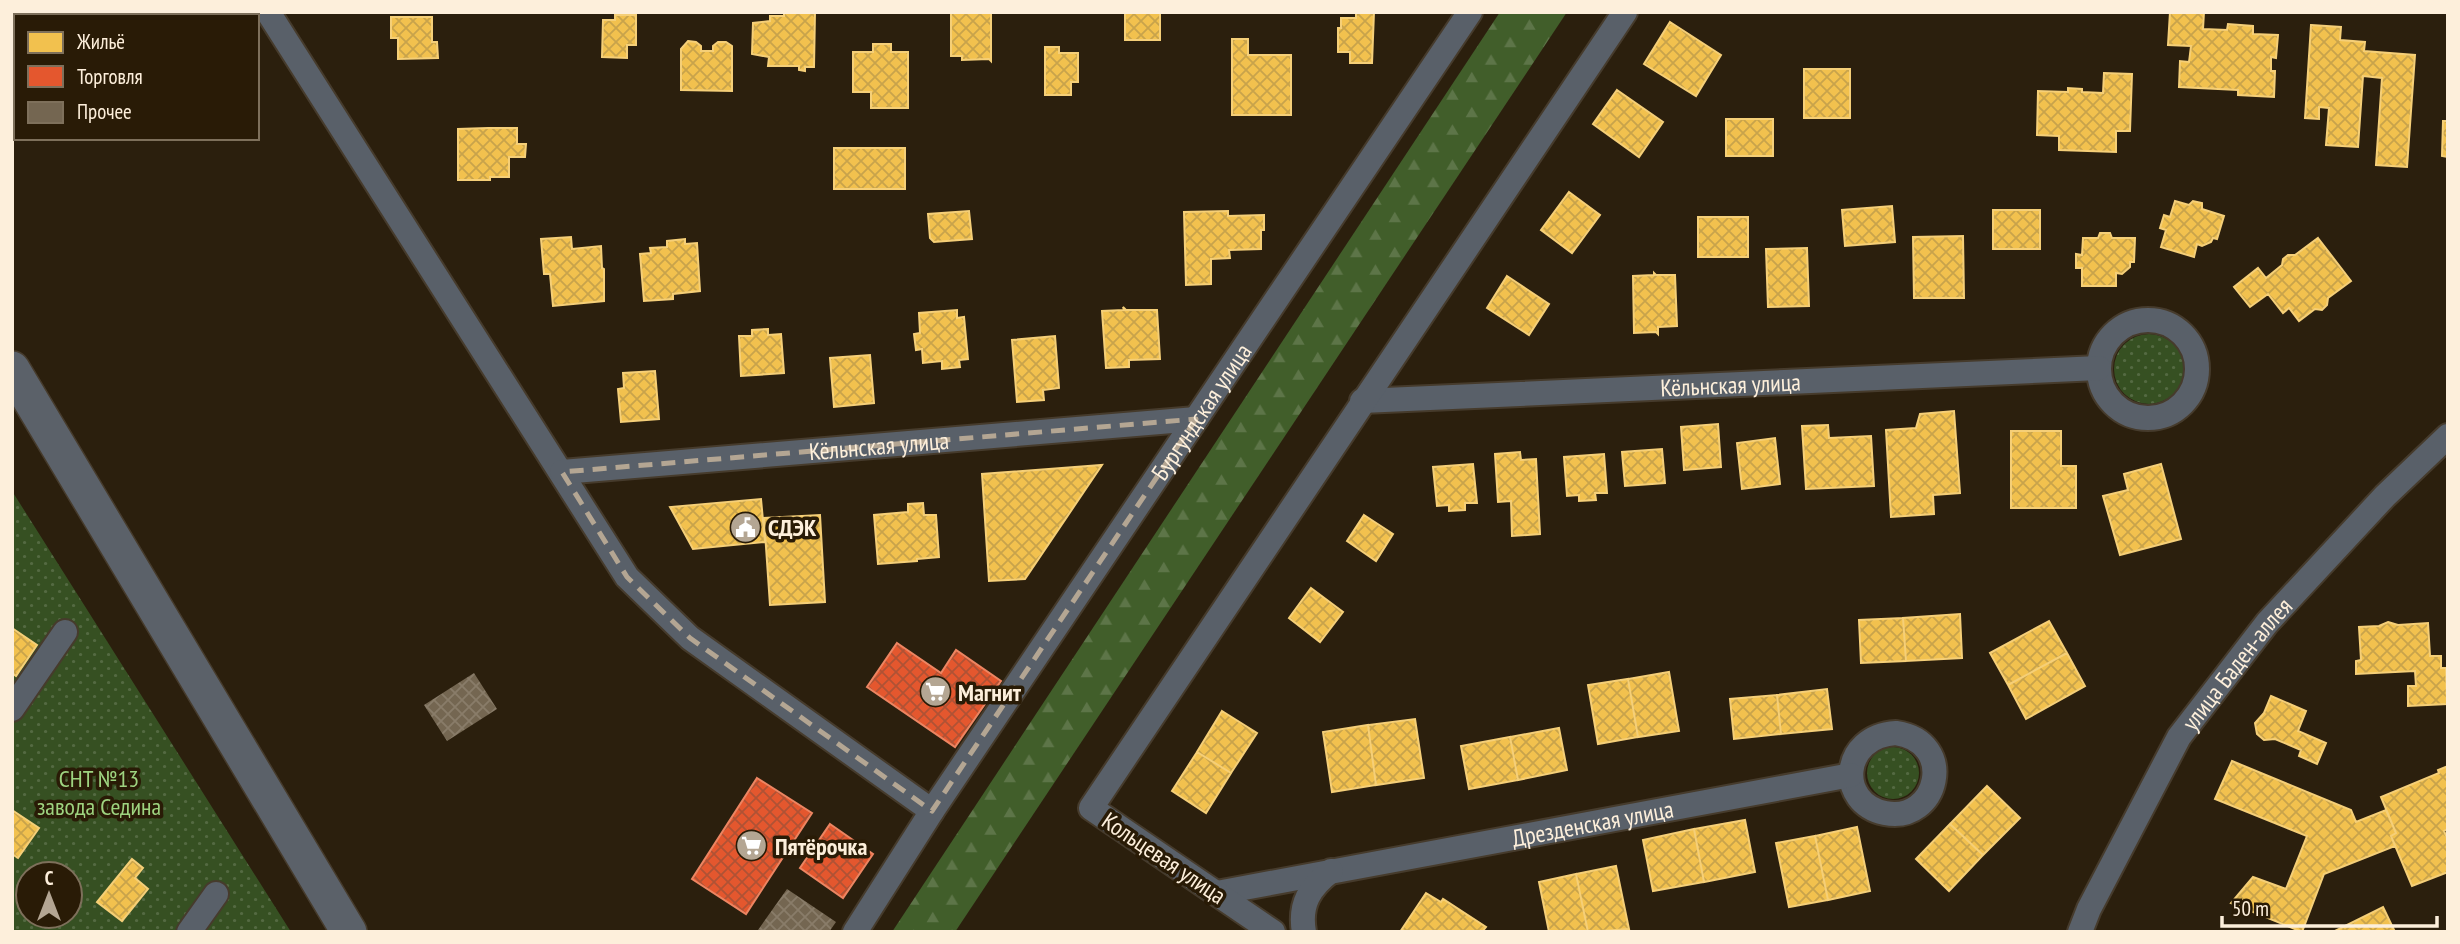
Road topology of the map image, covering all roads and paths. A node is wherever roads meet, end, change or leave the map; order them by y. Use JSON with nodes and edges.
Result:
{"nodes":[{"id":1,"x":268,"y":12,"type":"edge"},
{"id":2,"x":1470,"y":12,"type":"edge"},
{"id":3,"x":1625,"y":12,"type":"edge"},
{"id":4,"x":2099,"y":368,"type":"dead end"},
{"id":5,"x":12,"y":369,"type":"edge"},
{"id":6,"x":1362,"y":401,"type":"junction"},
{"id":7,"x":1196,"y":419,"type":"junction"},
{"id":8,"x":2448,"y":436,"type":"edge"},
{"id":9,"x":562,"y":472,"type":"junction"},
{"id":10,"x":65,"y":632,"type":"dead end"},
{"id":11,"x":12,"y":709,"type":"edge"},
{"id":12,"x":1851,"y":775,"type":"dead end"},
{"id":13,"x":932,"y":811,"type":"junction"},
{"id":14,"x":1332,"y":870,"type":"junction"},
{"id":15,"x":1217,"y":893,"type":"junction"},
{"id":16,"x":216,"y":894,"type":"dead end"},
{"id":17,"x":189,"y":932,"type":"edge"},
{"id":18,"x":349,"y":932,"type":"edge"},
{"id":19,"x":855,"y":932,"type":"edge"},
{"id":20,"x":1273,"y":932,"type":"edge"},
{"id":21,"x":1304,"y":932,"type":"edge"},
{"id":22,"x":2080,"y":932,"type":"edge"}],
"edges":[{"from":1,"to":9,"type":"street"},
{"from":2,"to":7,"type":"street","name":"Бургундская улица"},
{"from":3,"to":6,"type":"street"},
{"from":4,"to":6,"type":"street","name":"Кёльнская улица"},
{"from":5,"to":18,"type":"street"},
{"from":6,"to":15,"type":"street","name":"Кольцевая улица"},
{"from":7,"to":9,"type":"street","name":"Кёльнская улица"},
{"from":7,"to":13,"type":"street","name":"Бургундская улица"},
{"from":8,"to":22,"type":"street","name":"улица Баден-аллея"},
{"from":9,"to":13,"type":"street"},
{"from":10,"to":11,"type":"street"},
{"from":12,"to":14,"type":"street","name":"Дрезденская улица"},
{"from":13,"to":19,"type":"street","name":"Бургундская улица"},
{"from":14,"to":15,"type":"street","name":"Дрезденская улица"},
{"from":14,"to":21,"type":"street"},
{"from":15,"to":20,"type":"street","name":"Кольцевая улица"},
{"from":16,"to":17,"type":"street"}]}
